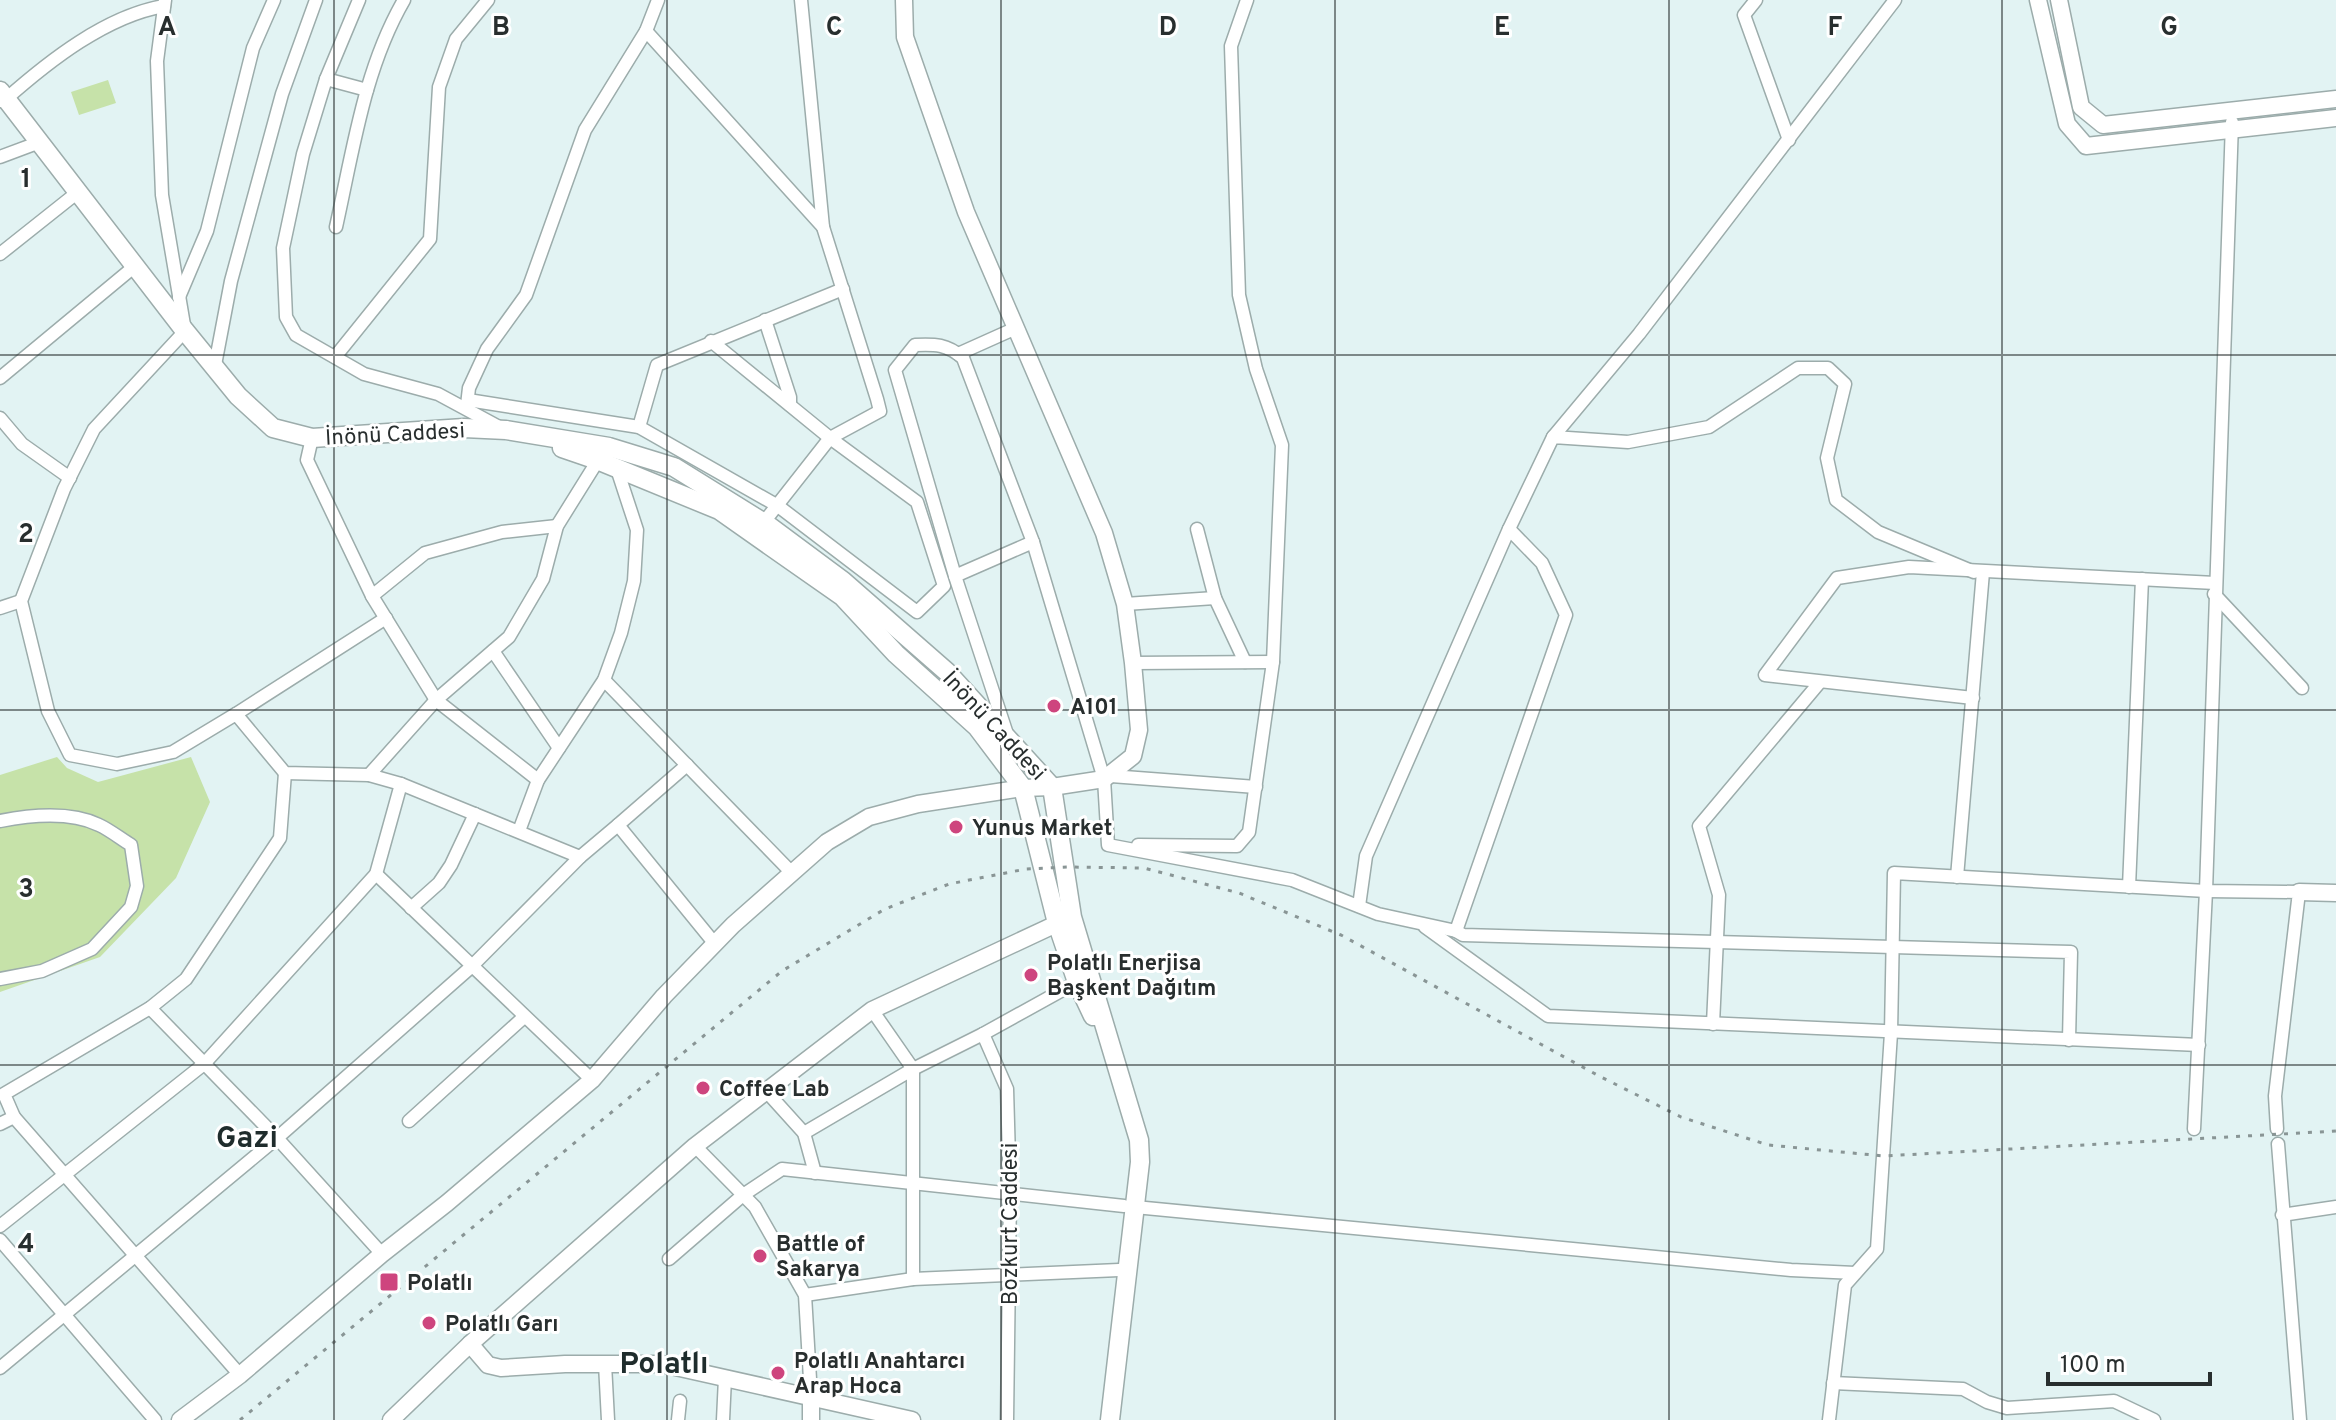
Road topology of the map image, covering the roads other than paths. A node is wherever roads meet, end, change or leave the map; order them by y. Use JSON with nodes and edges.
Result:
{"nodes":[{"id":1,"x":274,"y":0,"type":"edge"},
{"id":2,"x":316,"y":0,"type":"edge"},
{"id":3,"x":359,"y":0,"type":"edge"},
{"id":4,"x":404,"y":0,"type":"edge"},
{"id":5,"x":488,"y":0,"type":"edge"},
{"id":6,"x":658,"y":0,"type":"edge"},
{"id":7,"x":801,"y":0,"type":"edge"},
{"id":8,"x":904,"y":0,"type":"edge"},
{"id":9,"x":1247,"y":0,"type":"edge"},
{"id":10,"x":1756,"y":0,"type":"edge"},
{"id":11,"x":1895,"y":0,"type":"edge"},
{"id":12,"x":2038,"y":0,"type":"edge"},
{"id":13,"x":2059,"y":0,"type":"edge"},
{"id":14,"x":164,"y":3,"type":"edge"},
{"id":15,"x":646,"y":31,"type":"junction"},
{"id":16,"x":326,"y":79,"type":"junction"},
{"id":17,"x":367,"y":90,"type":"junction"},
{"id":18,"x":2,"y":97,"type":"edge"},
{"id":19,"x":2336,"y":99,"type":"edge"},
{"id":20,"x":2230,"y":111,"type":"junction"},
{"id":21,"x":2336,"y":118,"type":"edge"},
{"id":22,"x":2233,"y":129,"type":"junction"},
{"id":23,"x":1789,"y":140,"type":"junction"},
{"id":24,"x":40,"y":142,"type":"junction"},
{"id":25,"x":0,"y":157,"type":"edge"},
{"id":26,"x":78,"y":192,"type":"junction"},
{"id":27,"x":336,"y":227,"type":"dead end"},
{"id":28,"x":823,"y":227,"type":"junction"},
{"id":29,"x":0,"y":254,"type":"edge"},
{"id":30,"x":135,"y":266,"type":"junction"},
{"id":31,"x":843,"y":289,"type":"junction"},
{"id":32,"x":179,"y":297,"type":"junction"},
{"id":33,"x":765,"y":320,"type":"junction"},
{"id":34,"x":1016,"y":328,"type":"junction"},
{"id":35,"x":185,"y":331,"type":"junction"},
{"id":36,"x":711,"y":341,"type":"junction"},
{"id":37,"x":958,"y":354,"type":"junction"},
{"id":38,"x":335,"y":357,"type":"junction"},
{"id":39,"x":215,"y":365,"type":"junction"},
{"id":40,"x":895,"y":370,"type":"junction"},
{"id":41,"x":871,"y":377,"type":"junction"},
{"id":42,"x":0,"y":378,"type":"edge"},
{"id":43,"x":467,"y":404,"type":"junction"},
{"id":44,"x":790,"y":405,"type":"junction"},
{"id":45,"x":0,"y":419,"type":"edge"},
{"id":46,"x":639,"y":427,"type":"junction"},
{"id":47,"x":464,"y":428,"type":"junction"},
{"id":48,"x":506,"y":430,"type":"junction"},
{"id":49,"x":1553,"y":437,"type":"junction"},
{"id":50,"x":312,"y":438,"type":"junction"},
{"id":51,"x":830,"y":438,"type":"junction"},
{"id":52,"x":603,"y":453,"type":"junction"},
{"id":53,"x":616,"y":468,"type":"junction"},
{"id":54,"x":70,"y":478,"type":"junction"},
{"id":55,"x":778,"y":506,"type":"junction"},
{"id":56,"x":764,"y":522,"type":"junction"},
{"id":57,"x":557,"y":526,"type":"junction"},
{"id":58,"x":1197,"y":529,"type":"dead end"},
{"id":59,"x":1509,"y":529,"type":"junction"},
{"id":60,"x":1033,"y":542,"type":"junction"},
{"id":61,"x":1979,"y":572,"type":"junction"},
{"id":62,"x":955,"y":576,"type":"junction"},
{"id":63,"x":2142,"y":579,"type":"junction"},
{"id":64,"x":2214,"y":588,"type":"junction"},
{"id":65,"x":372,"y":596,"type":"junction"},
{"id":66,"x":1215,"y":598,"type":"junction"},
{"id":67,"x":21,"y":601,"type":"junction"},
{"id":68,"x":1125,"y":604,"type":"junction"},
{"id":69,"x":0,"y":608,"type":"edge"},
{"id":70,"x":386,"y":618,"type":"junction"},
{"id":71,"x":493,"y":651,"type":"junction"},
{"id":72,"x":1245,"y":662,"type":"junction"},
{"id":73,"x":1273,"y":662,"type":"junction"},
{"id":74,"x":1133,"y":663,"type":"junction"},
{"id":75,"x":604,"y":680,"type":"junction"},
{"id":76,"x":1820,"y":682,"type":"junction"},
{"id":77,"x":2302,"y":688,"type":"dead end"},
{"id":78,"x":1973,"y":698,"type":"junction"},
{"id":79,"x":436,"y":700,"type":"junction"},
{"id":80,"x":236,"y":714,"type":"junction"},
{"id":81,"x":1008,"y":740,"type":"junction"},
{"id":82,"x":559,"y":748,"type":"junction"},
{"id":83,"x":687,"y":765,"type":"junction"},
{"id":84,"x":285,"y":773,"type":"junction"},
{"id":85,"x":369,"y":775,"type":"junction"},
{"id":86,"x":1108,"y":778,"type":"junction"},
{"id":87,"x":538,"y":780,"type":"junction"},
{"id":88,"x":401,"y":784,"type":"junction"},
{"id":89,"x":1052,"y":787,"type":"junction"},
{"id":90,"x":1256,"y":787,"type":"junction"},
{"id":91,"x":1023,"y":788,"type":"junction"},
{"id":92,"x":475,"y":814,"type":"junction"},
{"id":93,"x":0,"y":821,"type":"edge"},
{"id":94,"x":618,"y":825,"type":"junction"},
{"id":95,"x":519,"y":831,"type":"junction"},
{"id":96,"x":1108,"y":845,"type":"junction"},
{"id":97,"x":580,"y":857,"type":"junction"},
{"id":98,"x":792,"y":873,"type":"junction"},
{"id":99,"x":376,"y":874,"type":"junction"},
{"id":100,"x":1957,"y":877,"type":"junction"},
{"id":101,"x":2129,"y":887,"type":"junction"},
{"id":102,"x":2206,"y":891,"type":"junction"},
{"id":103,"x":2299,"y":892,"type":"junction"},
{"id":104,"x":2336,"y":893,"type":"edge"},
{"id":105,"x":1359,"y":906,"type":"junction"},
{"id":106,"x":411,"y":908,"type":"junction"},
{"id":107,"x":1064,"y":920,"type":"junction"},
{"id":108,"x":1422,"y":925,"type":"junction"},
{"id":109,"x":1456,"y":931,"type":"junction"},
{"id":110,"x":1718,"y":941,"type":"junction"},
{"id":111,"x":715,"y":944,"type":"junction"},
{"id":112,"x":1893,"y":949,"type":"junction"},
{"id":113,"x":471,"y":967,"type":"junction"},
{"id":114,"x":0,"y":979,"type":"edge"},
{"id":115,"x":1077,"y":982,"type":"junction"},
{"id":116,"x":150,"y":1008,"type":"junction"},
{"id":117,"x":872,"y":1010,"type":"junction"},
{"id":118,"x":524,"y":1017,"type":"junction"},
{"id":119,"x":1713,"y":1024,"type":"junction"},
{"id":120,"x":1891,"y":1033,"type":"junction"},
{"id":121,"x":983,"y":1034,"type":"junction"},
{"id":122,"x":2069,"y":1040,"type":"junction"},
{"id":123,"x":2199,"y":1045,"type":"junction"},
{"id":124,"x":204,"y":1064,"type":"junction"},
{"id":125,"x":913,"y":1069,"type":"junction"},
{"id":126,"x":592,"y":1080,"type":"junction"},
{"id":127,"x":767,"y":1092,"type":"junction"},
{"id":128,"x":14,"y":1117,"type":"junction"},
{"id":129,"x":409,"y":1121,"type":"dead end"},
{"id":130,"x":0,"y":1124,"type":"edge"},
{"id":131,"x":2194,"y":1129,"type":"dead end"},
{"id":132,"x":2277,"y":1129,"type":"dead end"},
{"id":133,"x":804,"y":1133,"type":"junction"},
{"id":134,"x":277,"y":1138,"type":"junction"},
{"id":135,"x":2278,"y":1144,"type":"dead end"},
{"id":136,"x":695,"y":1146,"type":"junction"},
{"id":137,"x":815,"y":1173,"type":"junction"},
{"id":138,"x":65,"y":1176,"type":"junction"},
{"id":139,"x":913,"y":1184,"type":"junction"},
{"id":140,"x":1010,"y":1193,"type":"junction"},
{"id":141,"x":743,"y":1195,"type":"junction"},
{"id":142,"x":1130,"y":1206,"type":"junction"},
{"id":143,"x":2336,"y":1207,"type":"edge"},
{"id":144,"x":2282,"y":1215,"type":"junction"},
{"id":145,"x":0,"y":1226,"type":"edge"},
{"id":146,"x":0,"y":1240,"type":"edge"},
{"id":147,"x":382,"y":1254,"type":"junction"},
{"id":148,"x":136,"y":1255,"type":"junction"},
{"id":149,"x":669,"y":1259,"type":"dead end"},
{"id":150,"x":1119,"y":1270,"type":"junction"},
{"id":151,"x":1855,"y":1273,"type":"junction"},
{"id":152,"x":1010,"y":1275,"type":"junction"},
{"id":153,"x":913,"y":1279,"type":"junction"},
{"id":154,"x":805,"y":1295,"type":"junction"},
{"id":155,"x":64,"y":1314,"type":"junction"},
{"id":156,"x":470,"y":1344,"type":"junction"},
{"id":157,"x":605,"y":1364,"type":"junction"},
{"id":158,"x":0,"y":1368,"type":"edge"},
{"id":159,"x":240,"y":1375,"type":"junction"},
{"id":160,"x":725,"y":1378,"type":"junction"},
{"id":161,"x":1833,"y":1383,"type":"junction"},
{"id":162,"x":811,"y":1396,"type":"junction"},
{"id":163,"x":680,"y":1401,"type":"dead end"},
{"id":164,"x":2008,"y":1414,"type":"edge"},
{"id":165,"x":395,"y":1419,"type":"edge"},
{"id":166,"x":155,"y":1420,"type":"edge"},
{"id":167,"x":180,"y":1420,"type":"edge"},
{"id":168,"x":608,"y":1420,"type":"edge"},
{"id":169,"x":678,"y":1420,"type":"edge"},
{"id":170,"x":723,"y":1420,"type":"edge"},
{"id":171,"x":811,"y":1420,"type":"edge"},
{"id":172,"x":912,"y":1420,"type":"edge"},
{"id":173,"x":1007,"y":1420,"type":"edge"},
{"id":174,"x":1098,"y":1420,"type":"edge"},
{"id":175,"x":1110,"y":1420,"type":"edge"},
{"id":176,"x":1829,"y":1420,"type":"edge"},
{"id":177,"x":2154,"y":1420,"type":"edge"},
{"id":178,"x":2300,"y":1420,"type":"edge"}],
"edges":[{"from":1,"to":32,"type":"street"},
{"from":2,"to":39,"type":"street"},
{"from":3,"to":16,"type":"street"},
{"from":4,"to":17,"type":"street"},
{"from":5,"to":38,"type":"street"},
{"from":6,"to":15,"type":"street"},
{"from":7,"to":28,"type":"street"},
{"from":8,"to":34,"type":"street"},
{"from":9,"to":73,"type":"street"},
{"from":10,"to":23,"type":"street"},
{"from":11,"to":23,"type":"street"},
{"from":12,"to":22,"type":"street"},
{"from":13,"to":20,"type":"street"},
{"from":14,"to":18,"type":"street"},
{"from":14,"to":32,"type":"street"},
{"from":15,"to":28,"type":"street"},
{"from":15,"to":43,"type":"street"},
{"from":16,"to":17,"type":"street"},
{"from":16,"to":38,"type":"street"},
{"from":17,"to":27,"type":"street"},
{"from":18,"to":24,"type":"main road","name":"İnönü Caddesi"},
{"from":19,"to":20,"type":"street"},
{"from":20,"to":22,"type":"street"},
{"from":21,"to":22,"type":"street"},
{"from":22,"to":64,"type":"street"},
{"from":23,"to":49,"type":"street"},
{"from":24,"to":25,"type":"street"},
{"from":24,"to":26,"type":"main road","name":"İnönü Caddesi"},
{"from":26,"to":29,"type":"street"},
{"from":26,"to":30,"type":"main road","name":"İnönü Caddesi"},
{"from":28,"to":31,"type":"street"},
{"from":30,"to":35,"type":"main road","name":"İnönü Caddesi"},
{"from":30,"to":42,"type":"street"},
{"from":31,"to":33,"type":"street"},
{"from":31,"to":41,"type":"street"},
{"from":32,"to":35,"type":"street"},
{"from":33,"to":36,"type":"street"},
{"from":33,"to":44,"type":"street"},
{"from":34,"to":37,"type":"street"},
{"from":34,"to":68,"type":"street"},
{"from":35,"to":39,"type":"main road","name":"İnönü Caddesi"},
{"from":35,"to":54,"type":"street"},
{"from":36,"to":44,"type":"street"},
{"from":36,"to":46,"type":"street"},
{"from":37,"to":40,"type":"street"},
{"from":37,"to":60,"type":"street"},
{"from":38,"to":43,"type":"street"},
{"from":39,"to":50,"type":"main road","name":"İnönü Caddesi"},
{"from":40,"to":41,"type":"street"},
{"from":40,"to":62,"type":"street"},
{"from":41,"to":51,"type":"street"},
{"from":43,"to":46,"type":"street"},
{"from":43,"to":47,"type":"street"},
{"from":43,"to":48,"type":"street"},
{"from":44,"to":51,"type":"street"},
{"from":45,"to":54,"type":"street"},
{"from":46,"to":55,"type":"street"},
{"from":47,"to":48,"type":"main road","name":"İnönü Caddesi"},
{"from":47,"to":50,"type":"main road","name":"İnönü Caddesi"},
{"from":48,"to":52,"type":"main road","name":"İnönü Caddesi"},
{"from":49,"to":59,"type":"street"},
{"from":49,"to":61,"type":"street"},
{"from":50,"to":65,"type":"street"},
{"from":51,"to":55,"type":"street"},
{"from":51,"to":55,"type":"street"},
{"from":52,"to":53,"type":"main road","name":"İnönü Caddesi"},
{"from":52,"to":56,"type":"main road","name":"İnönü Caddesi"},
{"from":52,"to":57,"type":"street"},
{"from":53,"to":75,"type":"street"},
{"from":53,"to":91,"type":"main road","name":"İnönü Caddesi"},
{"from":54,"to":67,"type":"street"},
{"from":55,"to":56,"type":"street"},
{"from":56,"to":81,"type":"main road","name":"İnönü Caddesi"},
{"from":57,"to":65,"type":"street"},
{"from":57,"to":71,"type":"street"},
{"from":58,"to":66,"type":"street"},
{"from":59,"to":105,"type":"street"},
{"from":59,"to":109,"type":"street"},
{"from":60,"to":62,"type":"street"},
{"from":60,"to":86,"type":"street"},
{"from":61,"to":63,"type":"street"},
{"from":61,"to":76,"type":"street"},
{"from":61,"to":78,"type":"street"},
{"from":62,"to":81,"type":"street"},
{"from":63,"to":64,"type":"street"},
{"from":63,"to":101,"type":"street"},
{"from":64,"to":77,"type":"street"},
{"from":64,"to":102,"type":"street"},
{"from":65,"to":70,"type":"street"},
{"from":66,"to":68,"type":"street"},
{"from":66,"to":72,"type":"street"},
{"from":67,"to":69,"type":"street"},
{"from":67,"to":80,"type":"street"},
{"from":68,"to":74,"type":"street"},
{"from":70,"to":79,"type":"street"},
{"from":70,"to":80,"type":"street"},
{"from":71,"to":79,"type":"street"},
{"from":71,"to":82,"type":"street"},
{"from":72,"to":73,"type":"street"},
{"from":72,"to":74,"type":"street"},
{"from":73,"to":90,"type":"street"},
{"from":74,"to":86,"type":"street"},
{"from":75,"to":82,"type":"street"},
{"from":75,"to":83,"type":"street"},
{"from":76,"to":78,"type":"street"},
{"from":76,"to":110,"type":"street"},
{"from":78,"to":100,"type":"street"},
{"from":79,"to":85,"type":"street"},
{"from":79,"to":87,"type":"street"},
{"from":80,"to":84,"type":"street"},
{"from":81,"to":89,"type":"main road","name":"İnönü Caddesi"},
{"from":82,"to":87,"type":"street"},
{"from":83,"to":94,"type":"street"},
{"from":83,"to":98,"type":"street"},
{"from":84,"to":85,"type":"street"},
{"from":84,"to":116,"type":"street"},
{"from":85,"to":88,"type":"street"},
{"from":86,"to":89,"type":"street"},
{"from":86,"to":90,"type":"street"},
{"from":86,"to":96,"type":"street"},
{"from":87,"to":95,"type":"street"},
{"from":88,"to":92,"type":"street"},
{"from":88,"to":99,"type":"street"},
{"from":89,"to":91,"type":"street"},
{"from":89,"to":107,"type":"main road","name":"İnönü Caddesi"},
{"from":90,"to":96,"type":"street"},
{"from":91,"to":98,"type":"street"},
{"from":91,"to":107,"type":"main road","name":"İnönü Caddesi"},
{"from":92,"to":95,"type":"street"},
{"from":92,"to":106,"type":"street"},
{"from":93,"to":114,"type":"street"},
{"from":94,"to":97,"type":"street"},
{"from":94,"to":111,"type":"street"},
{"from":95,"to":97,"type":"street"},
{"from":96,"to":105,"type":"street"},
{"from":97,"to":113,"type":"street"},
{"from":98,"to":111,"type":"street"},
{"from":99,"to":106,"type":"street"},
{"from":99,"to":124,"type":"street"},
{"from":100,"to":101,"type":"street"},
{"from":100,"to":112,"type":"street"},
{"from":101,"to":102,"type":"street"},
{"from":102,"to":103,"type":"street"},
{"from":102,"to":123,"type":"street"},
{"from":103,"to":104,"type":"street"},
{"from":103,"to":132,"type":"street"},
{"from":105,"to":108,"type":"street"},
{"from":106,"to":113,"type":"street"},
{"from":107,"to":115,"type":"main road","name":"İnönü Caddesi"},
{"from":107,"to":117,"type":"street"},
{"from":107,"to":142,"type":"main road","name":"İnönü Caddesi"},
{"from":108,"to":109,"type":"street"},
{"from":108,"to":119,"type":"street"},
{"from":109,"to":110,"type":"street"},
{"from":110,"to":112,"type":"street"},
{"from":110,"to":119,"type":"street"},
{"from":111,"to":126,"type":"street"},
{"from":112,"to":120,"type":"street"},
{"from":112,"to":122,"type":"street"},
{"from":113,"to":118,"type":"street"},
{"from":113,"to":134,"type":"street"},
{"from":115,"to":121,"type":"street"},
{"from":115,"to":142,"type":"main road","name":"İnönü Caddesi"},
{"from":116,"to":124,"type":"street"},
{"from":116,"to":128,"type":"street"},
{"from":117,"to":125,"type":"street"},
{"from":117,"to":127,"type":"street"},
{"from":118,"to":126,"type":"street"},
{"from":118,"to":129,"type":"street"},
{"from":119,"to":120,"type":"street"},
{"from":120,"to":122,"type":"street"},
{"from":120,"to":151,"type":"street"},
{"from":121,"to":125,"type":"street"},
{"from":121,"to":140,"type":"street","name":"Bozkurt Caddesi"},
{"from":122,"to":123,"type":"street"},
{"from":123,"to":131,"type":"street"},
{"from":124,"to":134,"type":"street"},
{"from":124,"to":138,"type":"street"},
{"from":125,"to":133,"type":"street"},
{"from":125,"to":139,"type":"street"},
{"from":126,"to":147,"type":"street"},
{"from":127,"to":133,"type":"street"},
{"from":127,"to":136,"type":"street"},
{"from":128,"to":130,"type":"street"},
{"from":128,"to":138,"type":"street"},
{"from":133,"to":137,"type":"street"},
{"from":134,"to":147,"type":"street"},
{"from":134,"to":148,"type":"street"},
{"from":135,"to":144,"type":"street"},
{"from":136,"to":141,"type":"street"},
{"from":136,"to":156,"type":"street"},
{"from":137,"to":139,"type":"street"},
{"from":137,"to":141,"type":"street"},
{"from":138,"to":145,"type":"street"},
{"from":138,"to":148,"type":"street"},
{"from":139,"to":140,"type":"street"},
{"from":139,"to":153,"type":"street"},
{"from":140,"to":142,"type":"street"},
{"from":140,"to":152,"type":"street","name":"Bozkurt Caddesi"},
{"from":141,"to":149,"type":"street"},
{"from":141,"to":154,"type":"street"},
{"from":142,"to":150,"type":"main road","name":"İnönü Caddesi"},
{"from":142,"to":151,"type":"street"},
{"from":142,"to":175,"type":"main road","name":"İnönü Caddesi"},
{"from":143,"to":144,"type":"street"},
{"from":144,"to":178,"type":"street"},
{"from":146,"to":155,"type":"street"},
{"from":147,"to":159,"type":"street"},
{"from":148,"to":155,"type":"street"},
{"from":148,"to":159,"type":"street"},
{"from":150,"to":152,"type":"street"},
{"from":150,"to":174,"type":"main road","name":"İnönü Caddesi"},
{"from":151,"to":161,"type":"street"},
{"from":152,"to":153,"type":"street"},
{"from":152,"to":173,"type":"street","name":"Bozkurt Caddesi"},
{"from":153,"to":154,"type":"street"},
{"from":154,"to":162,"type":"street"},
{"from":155,"to":158,"type":"street"},
{"from":155,"to":166,"type":"street"},
{"from":156,"to":157,"type":"street"},
{"from":156,"to":165,"type":"street"},
{"from":157,"to":160,"type":"street"},
{"from":157,"to":168,"type":"street"},
{"from":159,"to":167,"type":"street"},
{"from":160,"to":162,"type":"street"},
{"from":160,"to":170,"type":"street"},
{"from":161,"to":164,"type":"street"},
{"from":161,"to":176,"type":"street"},
{"from":162,"to":171,"type":"street"},
{"from":162,"to":172,"type":"street"},
{"from":163,"to":169,"type":"street"},
{"from":164,"to":177,"type":"street"}]}
